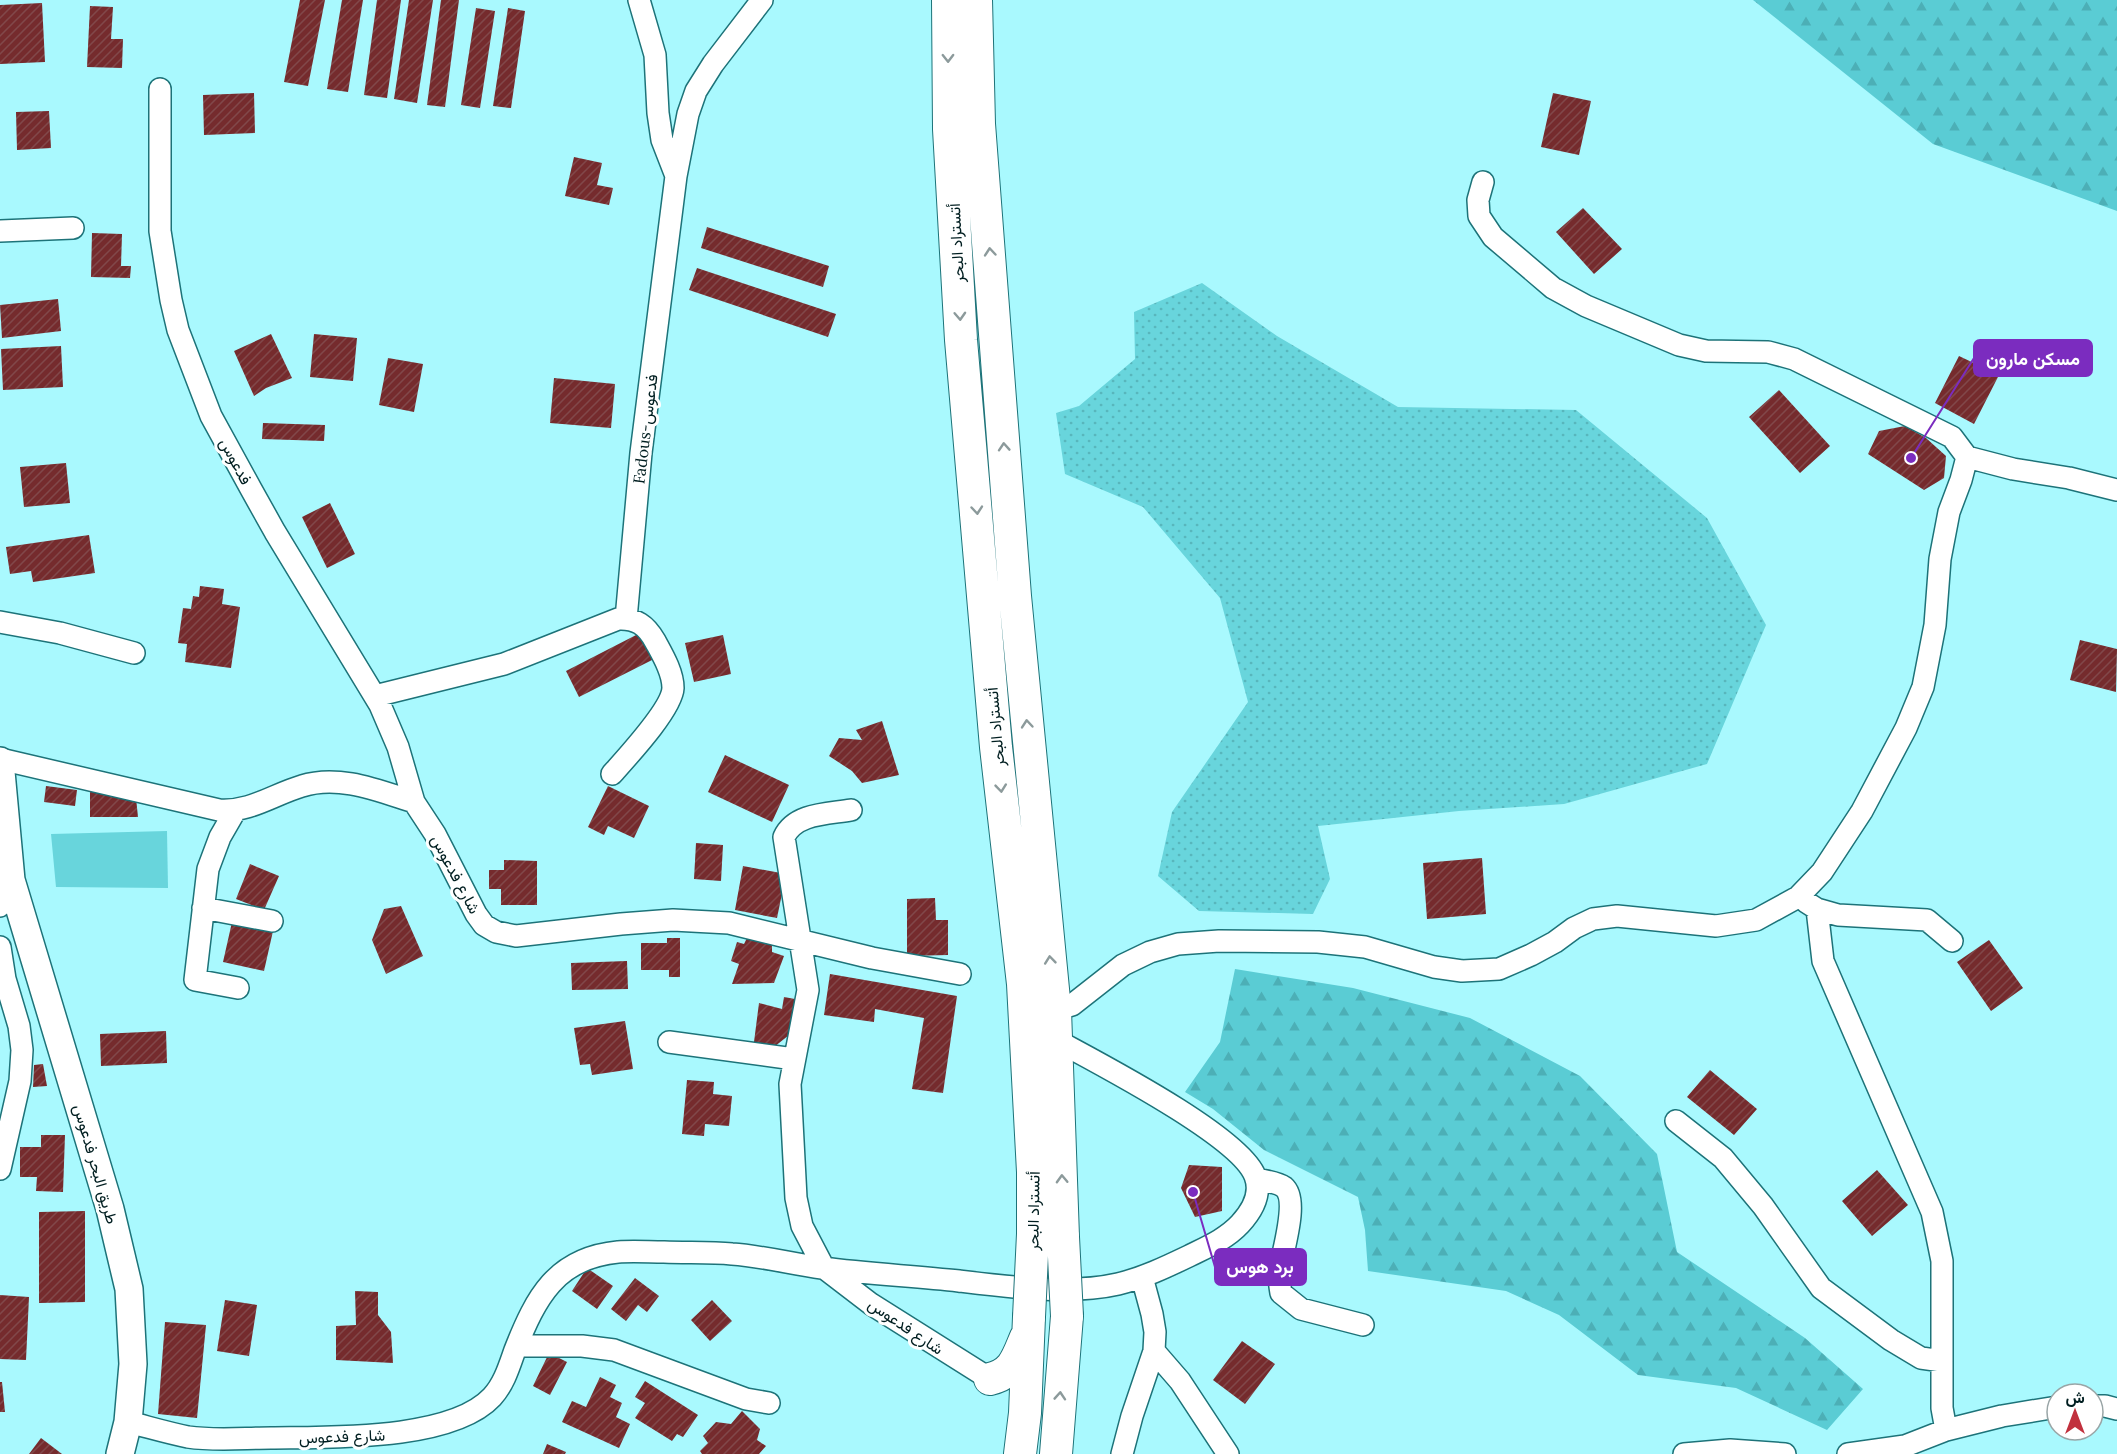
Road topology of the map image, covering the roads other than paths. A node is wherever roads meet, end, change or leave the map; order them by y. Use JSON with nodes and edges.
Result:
{"nodes":[{"id":1,"x":639,"y":0,"type":"edge"},
{"id":2,"x":762,"y":0,"type":"edge"},
{"id":3,"x":948,"y":0,"type":"edge"},
{"id":4,"x":976,"y":0,"type":"edge"},
{"id":5,"x":160,"y":88,"type":"dead end"},
{"id":6,"x":676,"y":176,"type":"junction"},
{"id":7,"x":1483,"y":182,"type":"dead end"},
{"id":8,"x":73,"y":228,"type":"dead end"},
{"id":9,"x":0,"y":231,"type":"edge"},
{"id":10,"x":1967,"y":457,"type":"junction"},
{"id":11,"x":2117,"y":490,"type":"edge"},
{"id":12,"x":626,"y":619,"type":"junction"},
{"id":13,"x":0,"y":621,"type":"edge"},
{"id":14,"x":134,"y":653,"type":"dead end"},
{"id":15,"x":375,"y":696,"type":"junction"},
{"id":16,"x":0,"y":760,"type":"edge"},
{"id":17,"x":612,"y":774,"type":"dead end"},
{"id":18,"x":414,"y":802,"type":"junction"},
{"id":19,"x":851,"y":810,"type":"dead end"},
{"id":20,"x":235,"y":811,"type":"junction"},
{"id":21,"x":11,"y":880,"type":"junction"},
{"id":22,"x":1798,"y":897,"type":"junction"},
{"id":23,"x":0,"y":906,"type":"edge"},
{"id":24,"x":203,"y":908,"type":"junction"},
{"id":25,"x":1817,"y":909,"type":"junction"},
{"id":26,"x":272,"y":921,"type":"dead end"},
{"id":27,"x":799,"y":940,"type":"junction"},
{"id":28,"x":1952,"y":941,"type":"dead end"},
{"id":29,"x":0,"y":947,"type":"edge"},
{"id":30,"x":960,"y":974,"type":"dead end"},
{"id":31,"x":238,"y":988,"type":"dead end"},
{"id":32,"x":1056,"y":1025,"type":"junction"},
{"id":33,"x":669,"y":1042,"type":"dead end"},
{"id":34,"x":794,"y":1059,"type":"junction"},
{"id":35,"x":1676,"y":1121,"type":"dead end"},
{"id":36,"x":0,"y":1169,"type":"edge"},
{"id":37,"x":1257,"y":1179,"type":"junction"},
{"id":38,"x":1048,"y":1236,"type":"junction"},
{"id":39,"x":824,"y":1268,"type":"junction"},
{"id":40,"x":1142,"y":1277,"type":"junction"},
{"id":41,"x":1029,"y":1324,"type":"junction"},
{"id":42,"x":1363,"y":1326,"type":"dead end"},
{"id":43,"x":517,"y":1346,"type":"junction"},
{"id":44,"x":1154,"y":1351,"type":"junction"},
{"id":45,"x":1942,"y":1361,"type":"junction"},
{"id":46,"x":990,"y":1379,"type":"junction"},
{"id":47,"x":769,"y":1403,"type":"dead end"},
{"id":48,"x":2045,"y":1409,"type":"edge"},
{"id":49,"x":1025,"y":1413,"type":"junction"},
{"id":50,"x":128,"y":1422,"type":"junction"},
{"id":51,"x":1946,"y":1430,"type":"junction"},
{"id":52,"x":233,"y":1446,"type":"edge"},
{"id":53,"x":1058,"y":1450,"type":"edge"},
{"id":54,"x":120,"y":1454,"type":"edge"},
{"id":55,"x":1020,"y":1454,"type":"edge"},
{"id":56,"x":1122,"y":1454,"type":"edge"},
{"id":57,"x":1228,"y":1454,"type":"edge"},
{"id":58,"x":1684,"y":1454,"type":"edge"},
{"id":59,"x":1785,"y":1454,"type":"edge"},
{"id":60,"x":1848,"y":1454,"type":"edge"}],
"edges":[{"from":1,"to":6,"type":"street"},
{"from":2,"to":6,"type":"street","name":"Fadous-فدعوس"},
{"from":3,"to":38,"type":"highway","name":"أتستراد البحر","one_way":true},
{"from":32,"to":4,"type":"highway","name":"أتستراد البحر","one_way":true},
{"from":5,"to":15,"type":"street","name":"فدعوس"},
{"from":6,"to":12,"type":"street","name":"Fadous-فدعوس"},
{"from":7,"to":10,"type":"street"},
{"from":8,"to":9,"type":"street"},
{"from":10,"to":11,"type":"street"},
{"from":10,"to":22,"type":"street"},
{"from":12,"to":15,"type":"street"},
{"from":12,"to":17,"type":"street"},
{"from":13,"to":14,"type":"street"},
{"from":15,"to":18,"type":"street","name":"فدعوس"},
{"from":16,"to":20,"type":"street"},
{"from":16,"to":21,"type":"main road","name":"طريق البحر فدعوس"},
{"from":18,"to":20,"type":"street"},
{"from":18,"to":27,"type":"street","name":"شارع فدعوس"},
{"from":19,"to":27,"type":"street","name":"شارع فدعوس"},
{"from":20,"to":24,"type":"street"},
{"from":21,"to":23,"type":"street","name":"طريق البحر فدعوس"},
{"from":21,"to":50,"type":"main road","name":"طريق البحر فدعوس"},
{"from":22,"to":25,"type":"street"},
{"from":22,"to":32,"type":"street"},
{"from":24,"to":26,"type":"street"},
{"from":24,"to":31,"type":"street"},
{"from":25,"to":28,"type":"street"},
{"from":25,"to":45,"type":"street"},
{"from":27,"to":30,"type":"street","name":"شارع فدعوس"},
{"from":27,"to":34,"type":"street","name":"شارع فدعوس"},
{"from":29,"to":36,"type":"street"},
{"from":32,"to":37,"type":"street"},
{"from":38,"to":32,"type":"highway","name":"أتستراد البحر","one_way":true},
{"from":33,"to":34,"type":"street"},
{"from":34,"to":39,"type":"street","name":"شارع فدعوس"},
{"from":35,"to":45,"type":"street"},
{"from":37,"to":40,"type":"street","name":"شارع فدعوس"},
{"from":37,"to":42,"type":"street"},
{"from":38,"to":41,"type":"highway","name":"أتستراد البحر","bridge":true},
{"from":53,"to":38,"type":"highway","name":"أتستراد البحر","one_way":true,"bridge":true},
{"from":39,"to":40,"type":"street","name":"شارع فدعوس"},
{"from":39,"to":43,"type":"street","name":"شارع فدعوس"},
{"from":39,"to":46,"type":"street","name":"شارع فدعوس"},
{"from":40,"to":44,"type":"street"},
{"from":41,"to":46,"type":"highway"},
{"from":41,"to":49,"type":"highway","name":"أتستراد البحر"},
{"from":43,"to":47,"type":"street"},
{"from":43,"to":52,"type":"street","name":"شارع فدعوس"},
{"from":44,"to":56,"type":"street"},
{"from":44,"to":57,"type":"street"},
{"from":45,"to":51,"type":"street"},
{"from":46,"to":49,"type":"highway"},
{"from":48,"to":51,"type":"street"},
{"from":49,"to":55,"type":"highway","name":"أتستراد البحر"},
{"from":50,"to":52,"type":"street","name":"شارع فدعوس"},
{"from":50,"to":54,"type":"main road","name":"طريق البحر فدعوس"},
{"from":51,"to":60,"type":"street"},
{"from":58,"to":59,"type":"street"}]}
